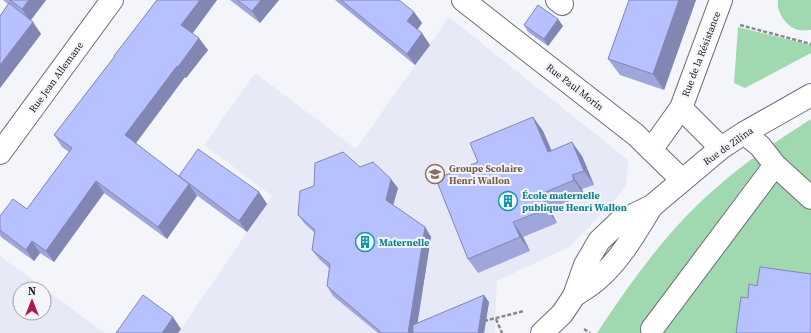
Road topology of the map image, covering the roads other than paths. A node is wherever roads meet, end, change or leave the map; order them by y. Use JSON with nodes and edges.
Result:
{"nodes":[{"id":1,"x":112,"y":0,"type":"edge"},
{"id":2,"x":463,"y":0,"type":"edge"},
{"id":3,"x":718,"y":9,"type":"edge"},
{"id":4,"x":811,"y":95,"type":"edge"},
{"id":5,"x":680,"y":108,"type":"junction"},
{"id":6,"x":744,"y":133,"type":"junction"},
{"id":7,"x":721,"y":148,"type":"junction"},
{"id":8,"x":651,"y":150,"type":"junction"},
{"id":9,"x":0,"y":153,"type":"edge"},
{"id":10,"x":775,"y":165,"type":"junction"},
{"id":11,"x":682,"y":180,"type":"junction"},
{"id":12,"x":807,"y":188,"type":"edge"},
{"id":13,"x":560,"y":324,"type":"edge"},
{"id":14,"x":652,"y":329,"type":"dead end"},
{"id":15,"x":542,"y":333,"type":"edge"}],
"edges":[{"from":1,"to":9,"type":"street","name":"Rue Jean Allemane"},
{"from":2,"to":8,"type":"street","name":"Rue Paul Morin"},
{"from":3,"to":5,"type":"street","name":"Rue de la Résistance"},
{"from":4,"to":6,"type":"street","name":"Rue de Zilina"},
{"from":5,"to":7,"type":"street","name":"Rue de la Résistance"},
{"from":5,"to":8,"type":"street","name":"Rue de la Résistance"},
{"from":6,"to":7,"type":"street","name":"Rue de Zilina"},
{"from":6,"to":10,"type":"street"},
{"from":7,"to":11,"type":"street","name":"Rue de Zilina"},
{"from":8,"to":11,"type":"street","name":"Rue Paul Morin"},
{"from":10,"to":12,"type":"street"},
{"from":10,"to":14,"type":"street"},
{"from":11,"to":13,"type":"street","name":"Rue de Zilina"},
{"from":13,"to":15,"type":"street","name":"Rue de Zilina"}]}
